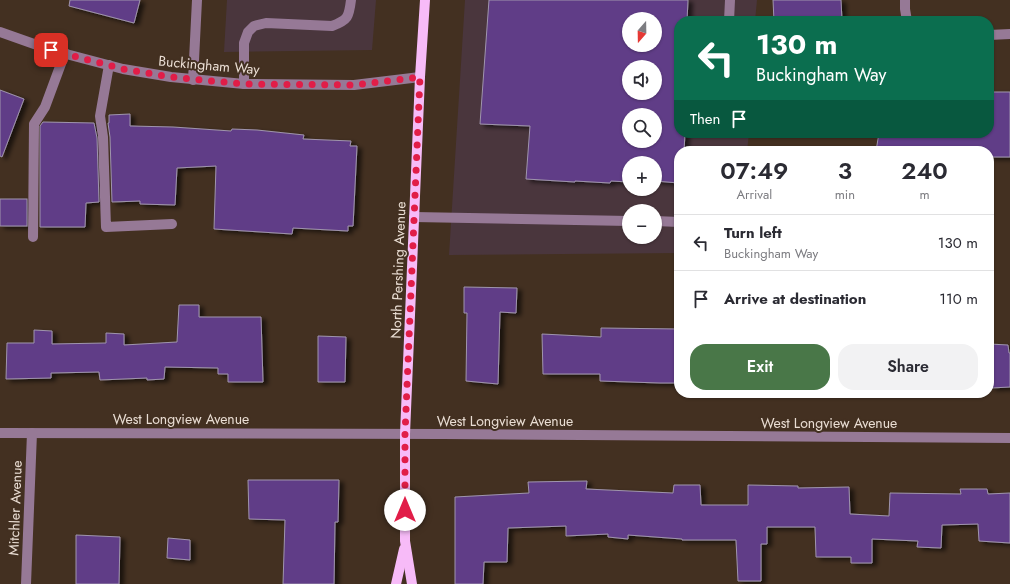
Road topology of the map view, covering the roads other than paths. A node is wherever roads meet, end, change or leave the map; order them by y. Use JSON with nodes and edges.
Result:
{"nodes":[{"id":1,"x":197,"y":0,"type":"edge"},
{"id":2,"x":350,"y":0,"type":"edge"},
{"id":3,"x":425,"y":0,"type":"edge"},
{"id":4,"x":730,"y":0,"type":"edge"},
{"id":5,"x":905,"y":0,"type":"edge"},
{"id":6,"x":729,"y":16,"type":"edge"},
{"id":7,"x":906,"y":16,"type":"edge"},
{"id":8,"x":0,"y":32,"type":"edge"},
{"id":9,"x":1010,"y":34,"type":"edge"},
{"id":10,"x":994,"y":35,"type":"edge"},
{"id":11,"x":65,"y":53,"type":"junction"},
{"id":12,"x":109,"y":65,"type":"junction"},
{"id":13,"x":420,"y":77,"type":"junction"},
{"id":14,"x":193,"y":80,"type":"junction"},
{"id":15,"x":244,"y":84,"type":"junction"},
{"id":16,"x":414,"y":218,"type":"junction"},
{"id":17,"x":622,"y":221,"type":"edge"},
{"id":18,"x":662,"y":221,"type":"edge"},
{"id":19,"x":674,"y":222,"type":"edge"},
{"id":20,"x":172,"y":224,"type":"dead end"},
{"id":21,"x":33,"y":237,"type":"dead end"},
{"id":22,"x":0,"y":433,"type":"edge"},
{"id":23,"x":32,"y":433,"type":"junction"},
{"id":24,"x":405,"y":434,"type":"junction"},
{"id":25,"x":1010,"y":438,"type":"edge"},
{"id":26,"x":405,"y":541,"type":"junction"},
{"id":27,"x":26,"y":584,"type":"edge"},
{"id":28,"x":396,"y":584,"type":"edge"},
{"id":29,"x":412,"y":584,"type":"edge"}],
"edges":[{"from":1,"to":14,"type":"street"},
{"from":2,"to":15,"type":"street"},
{"from":3,"to":13,"type":"main road","name":"North Pershing Avenue"},
{"from":4,"to":6,"type":"street"},
{"from":5,"to":7,"type":"street"},
{"from":8,"to":11,"type":"street","name":"Buckingham Way"},
{"from":9,"to":10,"type":"street"},
{"from":11,"to":12,"type":"street","name":"Buckingham Way"},
{"from":11,"to":21,"type":"street"},
{"from":12,"to":14,"type":"street","name":"Buckingham Way"},
{"from":12,"to":20,"type":"street"},
{"from":13,"to":15,"type":"street","name":"Buckingham Way"},
{"from":13,"to":16,"type":"main road","name":"North Pershing Avenue"},
{"from":14,"to":15,"type":"street","name":"Buckingham Way"},
{"from":16,"to":17,"type":"street"},
{"from":16,"to":24,"type":"main road","name":"North Pershing Avenue"},
{"from":18,"to":19,"type":"street"},
{"from":22,"to":23,"type":"street","name":"West Longview Avenue"},
{"from":23,"to":24,"type":"street","name":"West Longview Avenue"},
{"from":23,"to":27,"type":"street","name":"Mitchler Avenue"},
{"from":24,"to":25,"type":"street","name":"West Longview Avenue"},
{"from":24,"to":26,"type":"main road","name":"North Pershing Avenue"},
{"from":26,"to":28,"type":"main road","name":"North Pershing Avenue"},
{"from":26,"to":29,"type":"main road","name":"North Pershing Avenue"}]}
